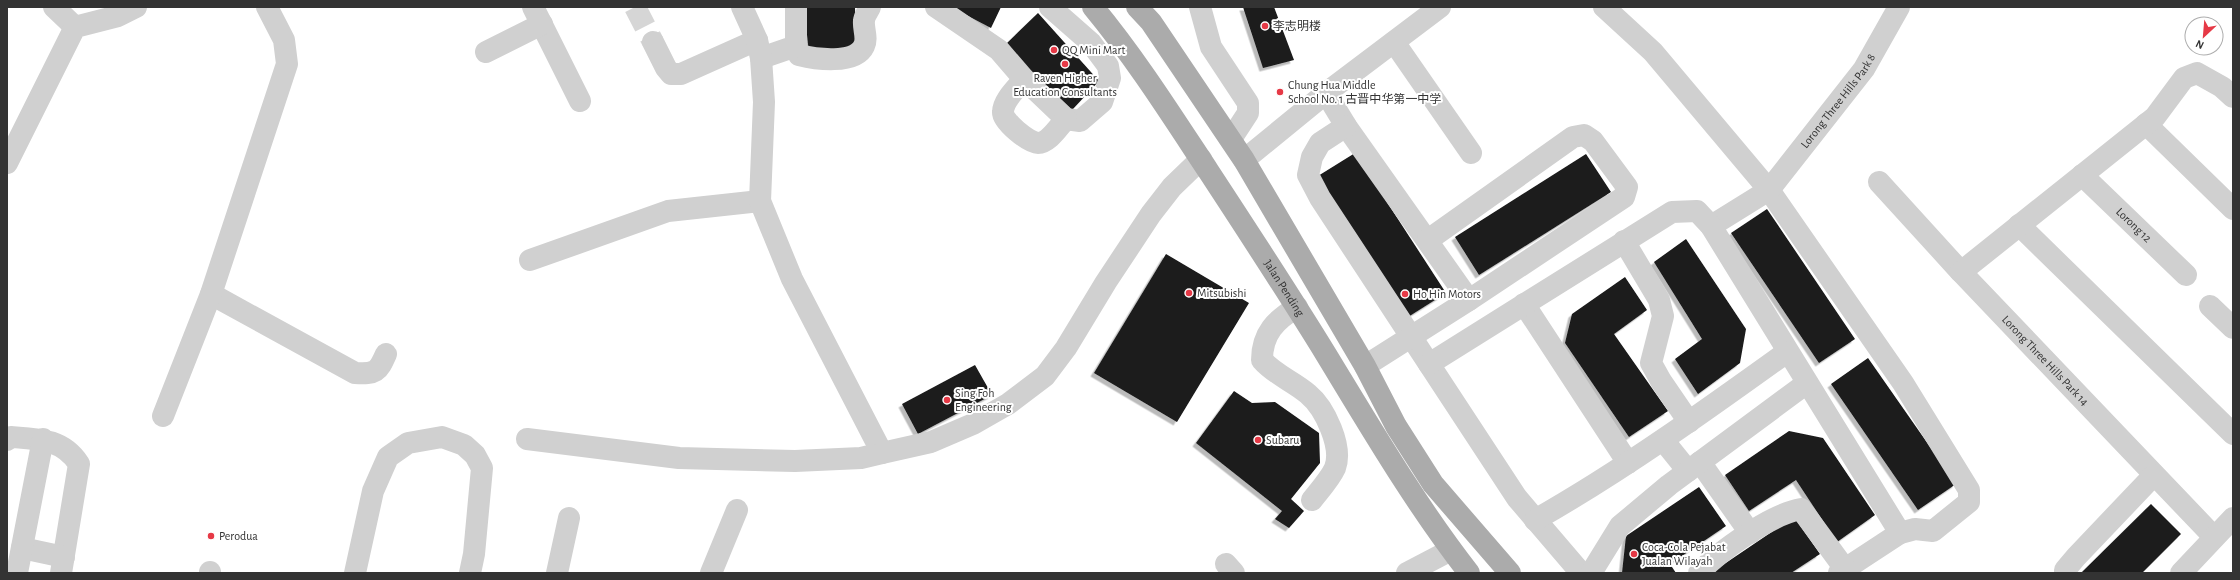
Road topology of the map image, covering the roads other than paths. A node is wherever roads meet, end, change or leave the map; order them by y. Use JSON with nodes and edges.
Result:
{"nodes":[{"id":1,"x":54,"y":7,"type":"edge"},
{"id":2,"x":136,"y":7,"type":"edge"},
{"id":3,"x":266,"y":7,"type":"edge"},
{"id":4,"x":742,"y":7,"type":"edge"},
{"id":5,"x":796,"y":7,"type":"edge"},
{"id":6,"x":870,"y":7,"type":"edge"},
{"id":7,"x":936,"y":7,"type":"edge"},
{"id":8,"x":1050,"y":7,"type":"edge"},
{"id":9,"x":1093,"y":7,"type":"edge"},
{"id":10,"x":1137,"y":7,"type":"edge"},
{"id":11,"x":1200,"y":7,"type":"edge"},
{"id":12,"x":1440,"y":7,"type":"edge"},
{"id":13,"x":1604,"y":7,"type":"edge"},
{"id":14,"x":1899,"y":7,"type":"edge"},
{"id":15,"x":538,"y":16,"type":"edge"},
{"id":16,"x":75,"y":27,"type":"junction"},
{"id":17,"x":653,"y":42,"type":"tunnel mouth"},
{"id":18,"x":1394,"y":42,"type":"junction"},
{"id":19,"x":1121,"y":43,"type":"junction"},
{"id":20,"x":796,"y":46,"type":"junction"},
{"id":21,"x":759,"y":49,"type":"junction"},
{"id":22,"x":486,"y":52,"type":"dead end"},
{"id":23,"x":1100,"y":55,"type":"junction"},
{"id":24,"x":1024,"y":78,"type":"junction"},
{"id":25,"x":1326,"y":93,"type":"junction"},
{"id":26,"x":2233,"y":97,"type":"edge"},
{"id":27,"x":580,"y":101,"type":"dead end"},
{"id":28,"x":1066,"y":119,"type":"junction"},
{"id":29,"x":2146,"y":124,"type":"junction"},
{"id":30,"x":1346,"y":126,"type":"junction"},
{"id":31,"x":1231,"y":139,"type":"junction"},
{"id":32,"x":1471,"y":153,"type":"dead end"},
{"id":33,"x":1201,"y":159,"type":"junction"},
{"id":34,"x":1244,"y":160,"type":"junction"},
{"id":35,"x":7,"y":164,"type":"edge"},
{"id":36,"x":2082,"y":175,"type":"junction"},
{"id":37,"x":1879,"y":182,"type":"dead end"},
{"id":38,"x":1769,"y":190,"type":"junction"},
{"id":39,"x":760,"y":202,"type":"junction"},
{"id":40,"x":2233,"y":209,"type":"edge"},
{"id":41,"x":2019,"y":225,"type":"junction"},
{"id":42,"x":1711,"y":226,"type":"junction"},
{"id":43,"x":1428,"y":240,"type":"junction"},
{"id":44,"x":1624,"y":241,"type":"junction"},
{"id":45,"x":530,"y":260,"type":"dead end"},
{"id":46,"x":1961,"y":272,"type":"junction"},
{"id":47,"x":2186,"y":275,"type":"dead end"},
{"id":48,"x":211,"y":294,"type":"junction"},
{"id":49,"x":1469,"y":300,"type":"junction"},
{"id":50,"x":1524,"y":304,"type":"junction"},
{"id":51,"x":2210,"y":306,"type":"dead end"},
{"id":52,"x":1297,"y":307,"type":"junction"},
{"id":53,"x":2233,"y":328,"type":"edge"},
{"id":54,"x":1412,"y":338,"type":"junction"},
{"id":55,"x":1787,"y":352,"type":"junction"},
{"id":56,"x":386,"y":354,"type":"dead end"},
{"id":57,"x":1429,"y":364,"type":"junction"},
{"id":58,"x":1365,"y":366,"type":"junction"},
{"id":59,"x":1807,"y":383,"type":"junction"},
{"id":60,"x":163,"y":416,"type":"dead end"},
{"id":61,"x":1689,"y":422,"type":"junction"},
{"id":62,"x":2233,"y":434,"type":"edge"},
{"id":63,"x":43,"y":439,"type":"junction"},
{"id":64,"x":527,"y":439,"type":"dead end"},
{"id":65,"x":7,"y":440,"type":"edge"},
{"id":66,"x":1663,"y":440,"type":"junction"},
{"id":67,"x":882,"y":453,"type":"junction"},
{"id":68,"x":1628,"y":463,"type":"junction"},
{"id":69,"x":1694,"y":467,"type":"junction"},
{"id":70,"x":2154,"y":475,"type":"junction"},
{"id":71,"x":1312,"y":500,"type":"dead end"},
{"id":72,"x":737,"y":510,"type":"dead end"},
{"id":73,"x":569,"y":518,"type":"dead end"},
{"id":74,"x":2233,"y":518,"type":"edge"},
{"id":75,"x":1535,"y":520,"type":"junction"},
{"id":76,"x":1750,"y":533,"type":"junction"},
{"id":77,"x":1900,"y":533,"type":"junction"},
{"id":78,"x":2214,"y":537,"type":"junction"},
{"id":79,"x":22,"y":548,"type":"junction"},
{"id":80,"x":1451,"y":550,"type":"junction"},
{"id":81,"x":63,"y":565,"type":"edge"},
{"id":82,"x":1510,"y":571,"type":"edge"},
{"id":83,"x":1842,"y":571,"type":"edge"},
{"id":84,"x":17,"y":573,"type":"edge"},
{"id":85,"x":355,"y":573,"type":"edge"},
{"id":86,"x":470,"y":573,"type":"edge"},
{"id":87,"x":557,"y":573,"type":"edge"},
{"id":88,"x":711,"y":573,"type":"edge"},
{"id":89,"x":1407,"y":573,"type":"edge"},
{"id":90,"x":1469,"y":573,"type":"edge"},
{"id":91,"x":1581,"y":573,"type":"edge"},
{"id":92,"x":1591,"y":573,"type":"edge"},
{"id":93,"x":1700,"y":573,"type":"edge"},
{"id":94,"x":2065,"y":573,"type":"edge"},
{"id":95,"x":2181,"y":573,"type":"edge"}],
"edges":[{"from":1,"to":16,"type":"street"},
{"from":2,"to":16,"type":"street"},
{"from":3,"to":48,"type":"street"},
{"from":4,"to":21,"type":"street"},
{"from":5,"to":20,"type":"street"},
{"from":6,"to":20,"type":"street"},
{"from":7,"to":24,"type":"street"},
{"from":8,"to":23,"type":"street"},
{"from":9,"to":19,"type":"main road","name":"Jalan Pending"},
{"from":10,"to":31,"type":"main road"},
{"from":11,"to":31,"type":"street"},
{"from":12,"to":18,"type":"street"},
{"from":13,"to":38,"type":"street"},
{"from":14,"to":38,"type":"street","name":"Lorong Three Hills Park 8"},
{"from":15,"to":22,"type":"street"},
{"from":15,"to":27,"type":"street"},
{"from":16,"to":35,"type":"street"},
{"from":17,"to":21,"type":"street"},
{"from":18,"to":25,"type":"street"},
{"from":18,"to":32,"type":"street"},
{"from":19,"to":23,"type":"street"},
{"from":19,"to":33,"type":"main road","name":"Jalan Pending"},
{"from":20,"to":21,"type":"street"},
{"from":21,"to":39,"type":"street"},
{"from":23,"to":28,"type":"street"},
{"from":24,"to":28,"type":"street"},
{"from":24,"to":28,"type":"street"},
{"from":25,"to":30,"type":"street"},
{"from":25,"to":34,"type":"street"},
{"from":26,"to":29,"type":"street"},
{"from":29,"to":36,"type":"street"},
{"from":29,"to":40,"type":"street"},
{"from":30,"to":43,"type":"street"},
{"from":30,"to":54,"type":"street"},
{"from":31,"to":34,"type":"main road"},
{"from":33,"to":52,"type":"main road","name":"Jalan Pending"},
{"from":33,"to":67,"type":"street"},
{"from":34,"to":58,"type":"main road"},
{"from":36,"to":41,"type":"street"},
{"from":36,"to":47,"type":"street","name":"Lorong 12"},
{"from":37,"to":46,"type":"street","name":"Lorong Three Hills Park 14"},
{"from":38,"to":42,"type":"street"},
{"from":38,"to":77,"type":"street"},
{"from":39,"to":45,"type":"street"},
{"from":39,"to":67,"type":"street"},
{"from":41,"to":46,"type":"street"},
{"from":41,"to":62,"type":"street"},
{"from":42,"to":44,"type":"street"},
{"from":42,"to":55,"type":"street"},
{"from":43,"to":49,"type":"street"},
{"from":43,"to":49,"type":"street"},
{"from":44,"to":50,"type":"street"},
{"from":44,"to":61,"type":"street"},
{"from":46,"to":70,"type":"street","name":"Lorong Three Hills Park 14"},
{"from":48,"to":56,"type":"street"},
{"from":48,"to":60,"type":"street"},
{"from":49,"to":54,"type":"street"},
{"from":50,"to":57,"type":"street"},
{"from":50,"to":68,"type":"street"},
{"from":51,"to":53,"type":"street"},
{"from":52,"to":71,"type":"street"},
{"from":52,"to":80,"type":"main road","name":"Jalan Pending"},
{"from":54,"to":57,"type":"street"},
{"from":54,"to":58,"type":"street"},
{"from":55,"to":59,"type":"street"},
{"from":55,"to":61,"type":"street"},
{"from":57,"to":75,"type":"street"},
{"from":58,"to":82,"type":"main road"},
{"from":59,"to":69,"type":"street"},
{"from":59,"to":77,"type":"street"},
{"from":61,"to":66,"type":"street"},
{"from":63,"to":65,"type":"street"},
{"from":63,"to":79,"type":"street"},
{"from":63,"to":81,"type":"street"},
{"from":64,"to":67,"type":"street"},
{"from":66,"to":68,"type":"street"},
{"from":66,"to":69,"type":"street"},
{"from":68,"to":75,"type":"street"},
{"from":69,"to":76,"type":"street"},
{"from":69,"to":92,"type":"street"},
{"from":70,"to":78,"type":"street","name":"Lorong Three Hills Park 14"},
{"from":70,"to":94,"type":"street"},
{"from":72,"to":88,"type":"street"},
{"from":73,"to":87,"type":"street"},
{"from":74,"to":78,"type":"street"},
{"from":75,"to":91,"type":"street"},
{"from":76,"to":83,"type":"street"},
{"from":76,"to":93,"type":"street"},
{"from":77,"to":83,"type":"street"},
{"from":78,"to":95,"type":"street"},
{"from":79,"to":81,"type":"street"},
{"from":79,"to":84,"type":"street"},
{"from":80,"to":89,"type":"street"},
{"from":80,"to":90,"type":"main road","name":"Jalan Pending"},
{"from":85,"to":86,"type":"street"}]}
